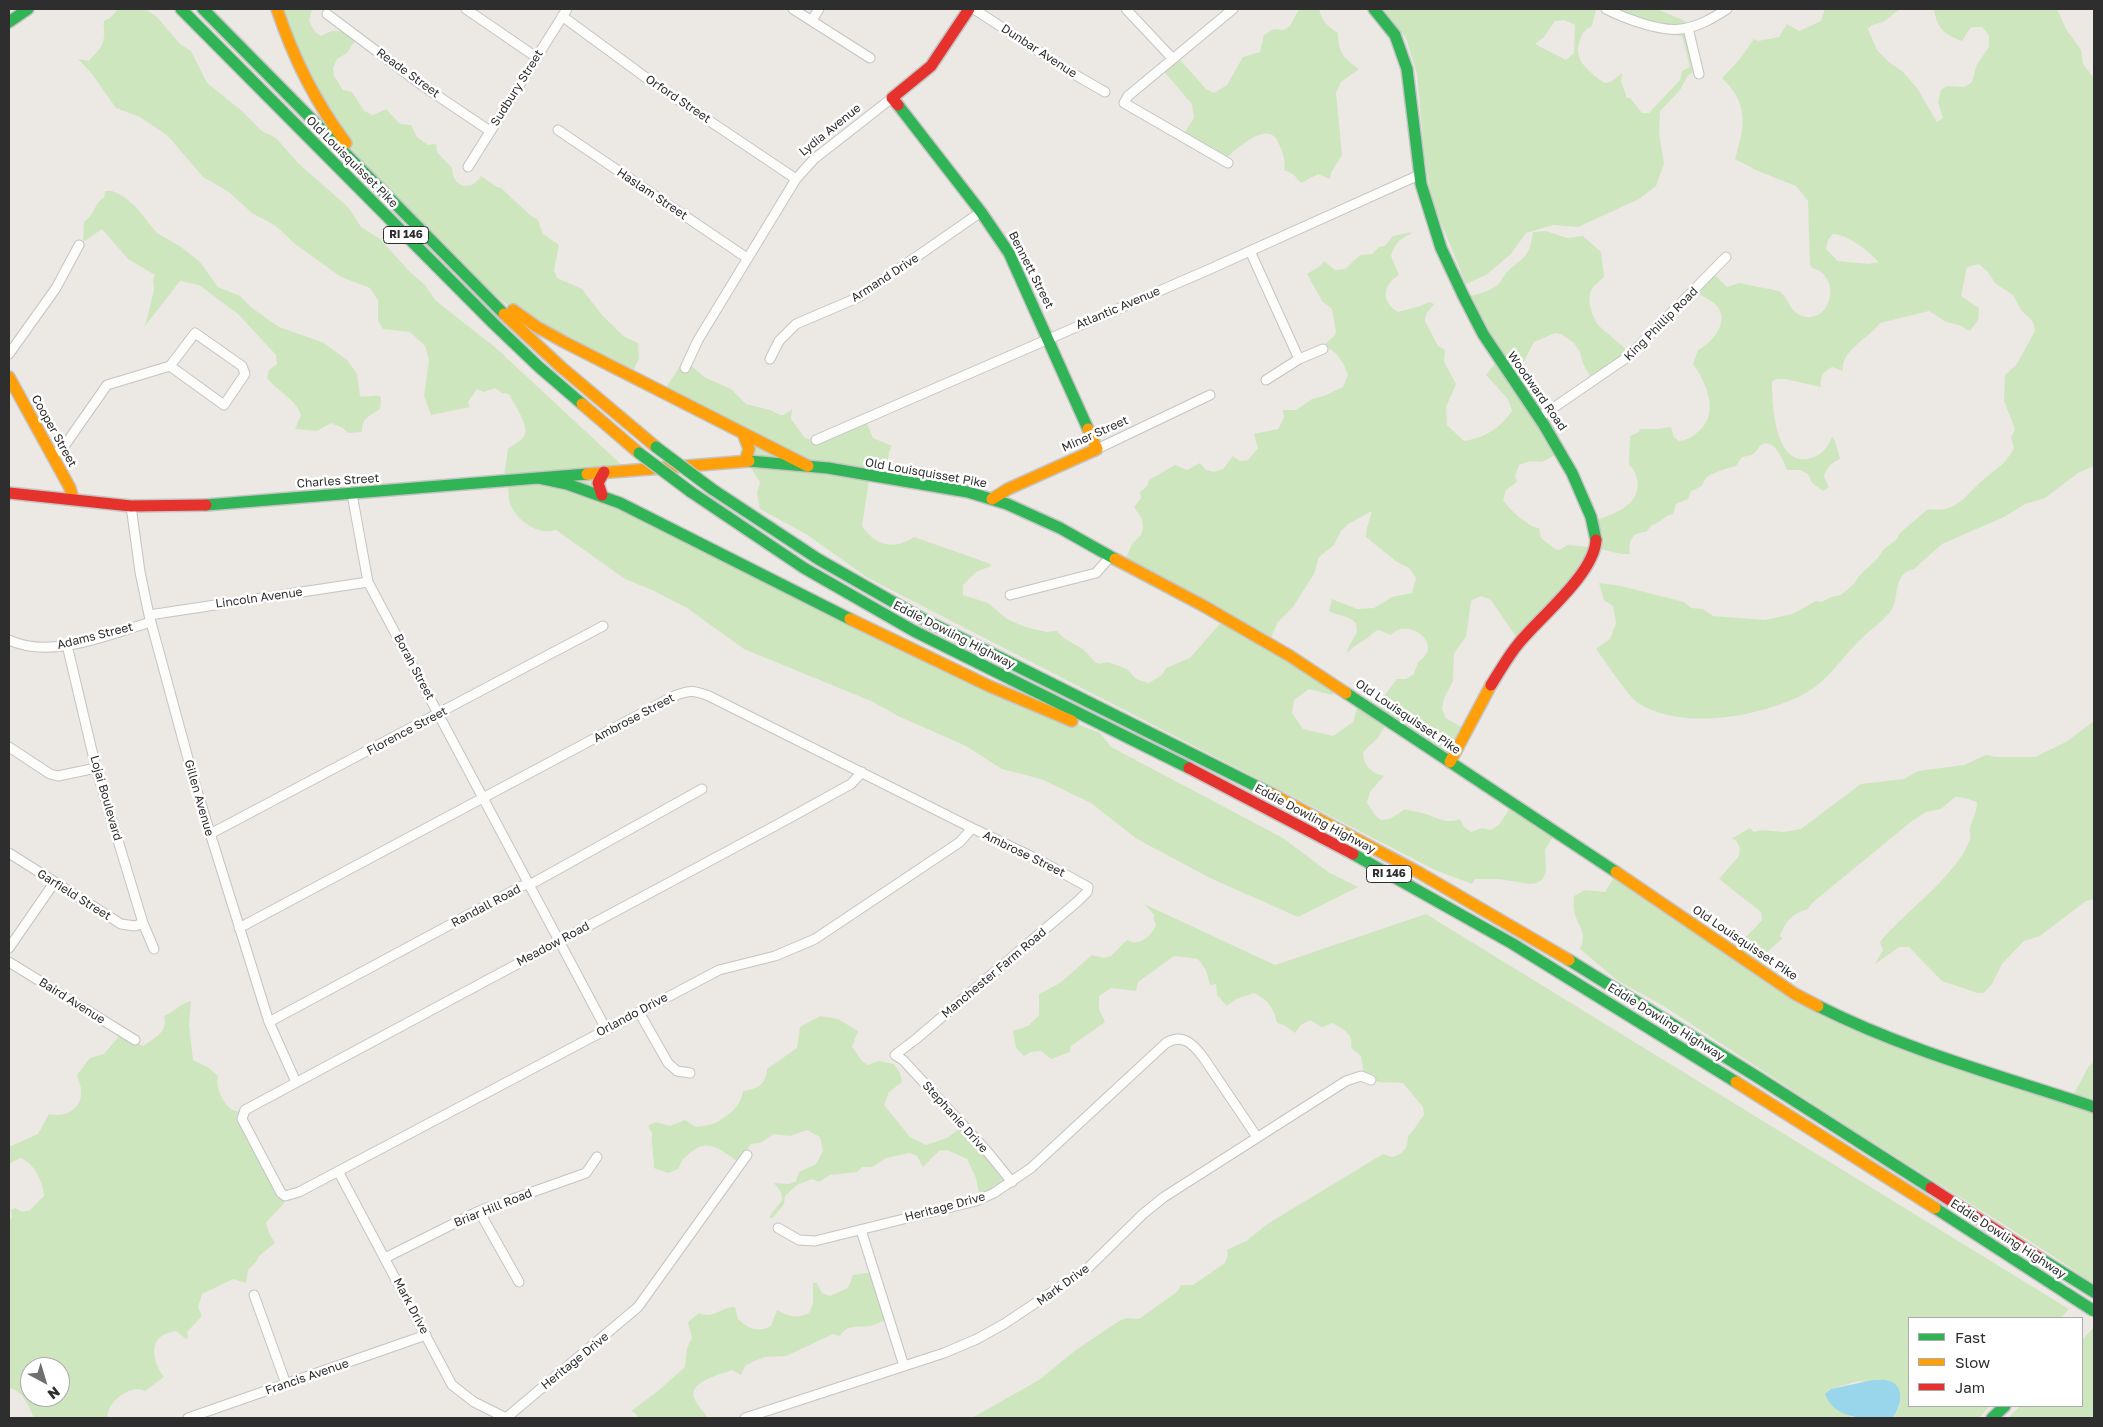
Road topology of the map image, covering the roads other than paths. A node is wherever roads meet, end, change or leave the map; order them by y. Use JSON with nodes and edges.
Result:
{"nodes":[{"id":1,"x":26,"y":9,"type":"edge"},
{"id":2,"x":181,"y":9,"type":"edge"},
{"id":3,"x":203,"y":9,"type":"edge"},
{"id":4,"x":277,"y":9,"type":"edge"},
{"id":5,"x":466,"y":9,"type":"edge"},
{"id":6,"x":793,"y":9,"type":"edge"},
{"id":7,"x":819,"y":9,"type":"edge"},
{"id":8,"x":969,"y":9,"type":"edge"},
{"id":9,"x":974,"y":9,"type":"edge"},
{"id":10,"x":1126,"y":9,"type":"edge"},
{"id":11,"x":1233,"y":9,"type":"edge"},
{"id":12,"x":1374,"y":9,"type":"edge"},
{"id":13,"x":1606,"y":9,"type":"edge"},
{"id":14,"x":1727,"y":9,"type":"edge"},
{"id":15,"x":565,"y":13,"type":"edge"},
{"id":16,"x":327,"y":14,"type":"dead end"},
{"id":17,"x":812,"y":20,"type":"junction"},
{"id":18,"x":9,"y":22,"type":"edge"},
{"id":19,"x":1688,"y":28,"type":"junction"},
{"id":20,"x":536,"y":57,"type":"junction"},
{"id":21,"x":870,"y":58,"type":"dead end"},
{"id":22,"x":1172,"y":58,"type":"junction"},
{"id":23,"x":1699,"y":74,"type":"dead end"},
{"id":24,"x":1105,"y":92,"type":"dead end"},
{"id":25,"x":892,"y":98,"type":"junction"},
{"id":26,"x":558,"y":130,"type":"dead end"},
{"id":27,"x":490,"y":131,"type":"junction"},
{"id":28,"x":1228,"y":163,"type":"dead end"},
{"id":29,"x":468,"y":167,"type":"dead end"},
{"id":30,"x":1419,"y":175,"type":"junction"},
{"id":31,"x":796,"y":179,"type":"junction"},
{"id":32,"x":395,"y":203,"type":"junction"},
{"id":33,"x":981,"y":212,"type":"junction"},
{"id":34,"x":417,"y":226,"type":"junction"},
{"id":35,"x":79,"y":245,"type":"dead end"},
{"id":36,"x":1250,"y":251,"type":"junction"},
{"id":37,"x":1726,"y":257,"type":"dead end"},
{"id":38,"x":747,"y":258,"type":"junction"},
{"id":39,"x":1049,"y":339,"type":"junction"},
{"id":40,"x":1323,"y":349,"type":"dead end"},
{"id":41,"x":9,"y":354,"type":"edge"},
{"id":42,"x":770,"y":359,"type":"dead end"},
{"id":43,"x":1299,"y":359,"type":"junction"},
{"id":44,"x":170,"y":366,"type":"junction"},
{"id":45,"x":685,"y":368,"type":"dead end"},
{"id":46,"x":9,"y":377,"type":"edge"},
{"id":47,"x":1266,"y":380,"type":"dead end"},
{"id":48,"x":1210,"y":395,"type":"dead end"},
{"id":49,"x":1540,"y":417,"type":"junction"},
{"id":50,"x":743,"y":433,"type":"junction"},
{"id":51,"x":816,"y":440,"type":"dead end"},
{"id":52,"x":656,"y":446,"type":"joint"},
{"id":53,"x":1097,"y":449,"type":"junction"},
{"id":54,"x":639,"y":452,"type":"joint"},
{"id":55,"x":52,"y":457,"type":"junction"},
{"id":56,"x":746,"y":461,"type":"junction"},
{"id":57,"x":808,"y":466,"type":"junction"},
{"id":58,"x":670,"y":467,"type":"joint"},
{"id":59,"x":604,"y":472,"type":"junction"},
{"id":60,"x":539,"y":478,"type":"junction"},
{"id":61,"x":9,"y":493,"type":"edge"},
{"id":62,"x":352,"y":494,"type":"junction"},
{"id":63,"x":602,"y":495,"type":"junction"},
{"id":64,"x":73,"y":499,"type":"junction"},
{"id":65,"x":992,"y":499,"type":"junction"},
{"id":66,"x":131,"y":506,"type":"junction"},
{"id":67,"x":1111,"y":556,"type":"junction"},
{"id":68,"x":368,"y":582,"type":"junction"},
{"id":69,"x":1010,"y":595,"type":"dead end"},
{"id":70,"x":150,"y":618,"type":"junction"},
{"id":71,"x":603,"y":626,"type":"dead end"},
{"id":72,"x":9,"y":640,"type":"edge"},
{"id":73,"x":66,"y":645,"type":"junction"},
{"id":74,"x":438,"y":714,"type":"junction"},
{"id":75,"x":9,"y":747,"type":"edge"},
{"id":76,"x":1450,"y":762,"type":"junction"},
{"id":77,"x":1184,"y":766,"type":"junction"},
{"id":78,"x":96,"y":768,"type":"junction"},
{"id":79,"x":862,"y":772,"type":"junction"},
{"id":80,"x":702,"y":789,"type":"dead end"},
{"id":81,"x":483,"y":798,"type":"junction"},
{"id":82,"x":972,"y":828,"type":"junction"},
{"id":83,"x":210,"y":834,"type":"junction"},
{"id":84,"x":9,"y":853,"type":"edge"},
{"id":85,"x":54,"y":883,"type":"junction"},
{"id":86,"x":528,"y":884,"type":"junction"},
{"id":87,"x":1088,"y":887,"type":"joint"},
{"id":88,"x":143,"y":923,"type":"junction"},
{"id":89,"x":239,"y":928,"type":"junction"},
{"id":90,"x":559,"y":941,"type":"junction"},
{"id":91,"x":9,"y":948,"type":"edge"},
{"id":92,"x":154,"y":949,"type":"dead end"},
{"id":93,"x":9,"y":962,"type":"edge"},
{"id":94,"x":639,"y":1012,"type":"junction"},
{"id":95,"x":269,"y":1022,"type":"junction"},
{"id":96,"x":606,"y":1029,"type":"junction"},
{"id":97,"x":135,"y":1040,"type":"dead end"},
{"id":98,"x":895,"y":1055,"type":"joint"},
{"id":99,"x":690,"y":1073,"type":"dead end"},
{"id":100,"x":1371,"y":1080,"type":"dead end"},
{"id":101,"x":296,"y":1082,"type":"junction"},
{"id":102,"x":2094,"y":1107,"type":"edge"},
{"id":103,"x":1257,"y":1137,"type":"junction"},
{"id":104,"x":747,"y":1156,"type":"dead end"},
{"id":105,"x":597,"y":1157,"type":"dead end"},
{"id":106,"x":338,"y":1171,"type":"junction"},
{"id":107,"x":1012,"y":1182,"type":"junction"},
{"id":108,"x":285,"y":1196,"type":"joint"},
{"id":109,"x":479,"y":1211,"type":"junction"},
{"id":110,"x":778,"y":1228,"type":"dead end"},
{"id":111,"x":861,"y":1230,"type":"junction"},
{"id":112,"x":385,"y":1258,"type":"junction"},
{"id":113,"x":519,"y":1282,"type":"dead end"},
{"id":114,"x":2094,"y":1292,"type":"edge"},
{"id":115,"x":254,"y":1294,"type":"dead end"},
{"id":116,"x":2094,"y":1305,"type":"edge"},
{"id":117,"x":2094,"y":1311,"type":"edge"},
{"id":118,"x":2083,"y":1318,"type":"edge"},
{"id":119,"x":426,"y":1335,"type":"junction"},
{"id":120,"x":904,"y":1366,"type":"junction"},
{"id":121,"x":286,"y":1384,"type":"junction"},
{"id":122,"x":2004,"y":1407,"type":"edge"},
{"id":123,"x":188,"y":1418,"type":"edge"},
{"id":124,"x":506,"y":1418,"type":"edge"},
{"id":125,"x":745,"y":1418,"type":"edge"},
{"id":126,"x":1992,"y":1418,"type":"edge"}],
"edges":[{"from":1,"to":18,"type":"main road"},
{"from":2,"to":54,"type":"main road","name":"Old Louisquisset Pike","number":"RI 146"},
{"from":3,"to":32,"type":"main road","name":"Old Louisquisset Pike","number":"RI 146"},
{"from":4,"to":32,"type":"main road"},
{"from":5,"to":20,"type":"street"},
{"from":6,"to":17,"type":"street"},
{"from":7,"to":17,"type":"street"},
{"from":8,"to":25,"type":"main road","name":"Lydia Avenue"},
{"from":9,"to":24,"type":"street","name":"Dunbar Avenue"},
{"from":10,"to":22,"type":"street"},
{"from":11,"to":22,"type":"street"},
{"from":12,"to":30,"type":"main road","name":"Woodward Road"},
{"from":13,"to":19,"type":"street"},
{"from":14,"to":19,"type":"street"},
{"from":15,"to":20,"type":"street","name":"Sudbury Street"},
{"from":15,"to":31,"type":"street","name":"Orford Street"},
{"from":16,"to":27,"type":"street","name":"Reade Street"},
{"from":17,"to":21,"type":"street"},
{"from":19,"to":23,"type":"street"},
{"from":20,"to":27,"type":"street","name":"Sudbury Street"},
{"from":22,"to":28,"type":"street"},
{"from":25,"to":31,"type":"street","name":"Lydia Avenue"},
{"from":25,"to":33,"type":"main road","name":"Bennett Street"},
{"from":26,"to":38,"type":"street","name":"Haslam Street"},
{"from":27,"to":29,"type":"street","name":"Sudbury Street"},
{"from":30,"to":36,"type":"street","name":"Atlantic Avenue"},
{"from":30,"to":49,"type":"main road","name":"Woodward Road"},
{"from":31,"to":38,"type":"street","name":"Lydia Avenue"},
{"from":32,"to":34,"type":"main road","name":"Old Louisquisset Pike","number":"RI 146"},
{"from":33,"to":39,"type":"main road","name":"Bennett Street"},
{"from":33,"to":42,"type":"street","name":"Armand Drive"},
{"from":34,"to":50,"type":"main road"},
{"from":34,"to":52,"type":"main road","name":"Old Louisquisset Pike","number":"RI 146"},
{"from":35,"to":41,"type":"street"},
{"from":36,"to":39,"type":"street","name":"Atlantic Avenue"},
{"from":36,"to":43,"type":"street"},
{"from":37,"to":49,"type":"street","name":"King Phillip Road"},
{"from":38,"to":45,"type":"street","name":"Lydia Avenue"},
{"from":39,"to":51,"type":"street","name":"Atlantic Avenue"},
{"from":39,"to":53,"type":"main road","name":"Bennett Street"},
{"from":40,"to":43,"type":"street"},
{"from":43,"to":47,"type":"street"},
{"from":44,"to":44,"type":"street"},
{"from":44,"to":55,"type":"street"},
{"from":46,"to":55,"type":"main road","name":"Cooper Street"},
{"from":48,"to":53,"type":"street","name":"Miner Street"},
{"from":49,"to":76,"type":"main road","name":"Woodward Road"},
{"from":50,"to":56,"type":"main road"},
{"from":50,"to":57,"type":"main road"},
{"from":52,"to":114,"type":"main road","name":"Eddie Dowling Highway","number":"RI 146","bridge":true},
{"from":53,"to":65,"type":"main road","name":"Miner Street"},
{"from":54,"to":77,"type":"main road","name":"Eddie Dowling Highway","number":"RI 146","bridge":true},
{"from":55,"to":64,"type":"main road","name":"Cooper Street"},
{"from":56,"to":57,"type":"main road","name":"Old Louisquisset Pike"},
{"from":56,"to":58,"type":"main road","name":"Old Louisquisset Pike"},
{"from":57,"to":65,"type":"main road","name":"Old Louisquisset Pike"},
{"from":58,"to":59,"type":"main road","name":"Charles Street"},
{"from":59,"to":60,"type":"main road","name":"Charles Street"},
{"from":59,"to":63,"type":"main road"},
{"from":60,"to":62,"type":"main road","name":"Charles Street"},
{"from":60,"to":63,"type":"main road"},
{"from":61,"to":64,"type":"main road","name":"Charles Street"},
{"from":62,"to":66,"type":"main road","name":"Charles Street"},
{"from":62,"to":68,"type":"street","name":"Borah Street"},
{"from":63,"to":77,"type":"main road"},
{"from":64,"to":66,"type":"main road","name":"Charles Street"},
{"from":65,"to":67,"type":"main road","name":"Old Louisquisset Pike"},
{"from":66,"to":70,"type":"street","name":"Gillen Avenue"},
{"from":67,"to":69,"type":"street"},
{"from":67,"to":76,"type":"main road","name":"Old Louisquisset Pike"},
{"from":68,"to":70,"type":"street","name":"Lincoln Avenue"},
{"from":68,"to":74,"type":"street","name":"Borah Street"},
{"from":70,"to":73,"type":"street","name":"Adams Street"},
{"from":70,"to":83,"type":"street","name":"Gillen Avenue"},
{"from":71,"to":74,"type":"street","name":"Florence Street"},
{"from":72,"to":73,"type":"street","name":"Adams Street"},
{"from":73,"to":78,"type":"street","name":"Lojai Boulevard"},
{"from":74,"to":81,"type":"street","name":"Borah Street"},
{"from":74,"to":83,"type":"street","name":"Florence Street"},
{"from":75,"to":78,"type":"street"},
{"from":76,"to":102,"type":"main road","name":"Old Louisquisset Pike"},
{"from":77,"to":117,"type":"main road","name":"Eddie Dowling Highway","number":"RI 146","bridge":true},
{"from":78,"to":88,"type":"street","name":"Lojai Boulevard"},
{"from":79,"to":81,"type":"street","name":"Ambrose Street"},
{"from":79,"to":82,"type":"street","name":"Ambrose Street"},
{"from":79,"to":90,"type":"street","name":"Meadow Road"},
{"from":80,"to":86,"type":"street","name":"Randall Road"},
{"from":81,"to":86,"type":"street","name":"Borah Street"},
{"from":81,"to":89,"type":"street","name":"Ambrose Street"},
{"from":82,"to":87,"type":"street","name":"Ambrose Street"},
{"from":82,"to":94,"type":"street","name":"Orlando Drive"},
{"from":83,"to":89,"type":"street","name":"Gillen Avenue"},
{"from":84,"to":85,"type":"street","name":"Garfield Street"},
{"from":85,"to":88,"type":"street","name":"Garfield Street"},
{"from":85,"to":91,"type":"street"},
{"from":86,"to":90,"type":"street","name":"Borah Street"},
{"from":86,"to":95,"type":"street","name":"Randall Road"},
{"from":87,"to":98,"type":"street","name":"Manchester Farm Road"},
{"from":88,"to":92,"type":"street","name":"Lojai Boulevard"},
{"from":89,"to":95,"type":"street","name":"Gillen Avenue"},
{"from":90,"to":96,"type":"street","name":"Borah Street"},
{"from":90,"to":101,"type":"street","name":"Meadow Road"},
{"from":93,"to":97,"type":"street","name":"Baird Avenue"},
{"from":94,"to":96,"type":"street","name":"Orlando Drive"},
{"from":94,"to":99,"type":"street"},
{"from":95,"to":101,"type":"street","name":"Gillen Avenue"},
{"from":96,"to":106,"type":"street","name":"Orlando Drive"},
{"from":98,"to":107,"type":"street","name":"Stephanie Drive"},
{"from":100,"to":103,"type":"street","name":"Mark Drive"},
{"from":101,"to":108,"type":"street","name":"Meadow Road"},
{"from":103,"to":107,"type":"street","name":"Heritage Drive"},
{"from":103,"to":120,"type":"street","name":"Mark Drive"},
{"from":104,"to":124,"type":"street","name":"Heritage Drive"},
{"from":105,"to":109,"type":"street","name":"Briar Hill Road"},
{"from":106,"to":108,"type":"street","name":"Orlando Drive"},
{"from":106,"to":112,"type":"street","name":"Mark Drive"},
{"from":107,"to":111,"type":"street","name":"Heritage Drive"},
{"from":109,"to":112,"type":"street","name":"Briar Hill Road"},
{"from":109,"to":113,"type":"street"},
{"from":110,"to":111,"type":"street","name":"Heritage Drive"},
{"from":111,"to":120,"type":"street"},
{"from":112,"to":119,"type":"street","name":"Mark Drive"},
{"from":115,"to":121,"type":"street"},
{"from":116,"to":118,"type":"main road"},
{"from":119,"to":121,"type":"street","name":"Francis Avenue"},
{"from":119,"to":124,"type":"street","name":"Mark Drive"},
{"from":120,"to":125,"type":"street","name":"Mark Drive"},
{"from":121,"to":123,"type":"street","name":"Francis Avenue"},
{"from":122,"to":126,"type":"main road"}]}
